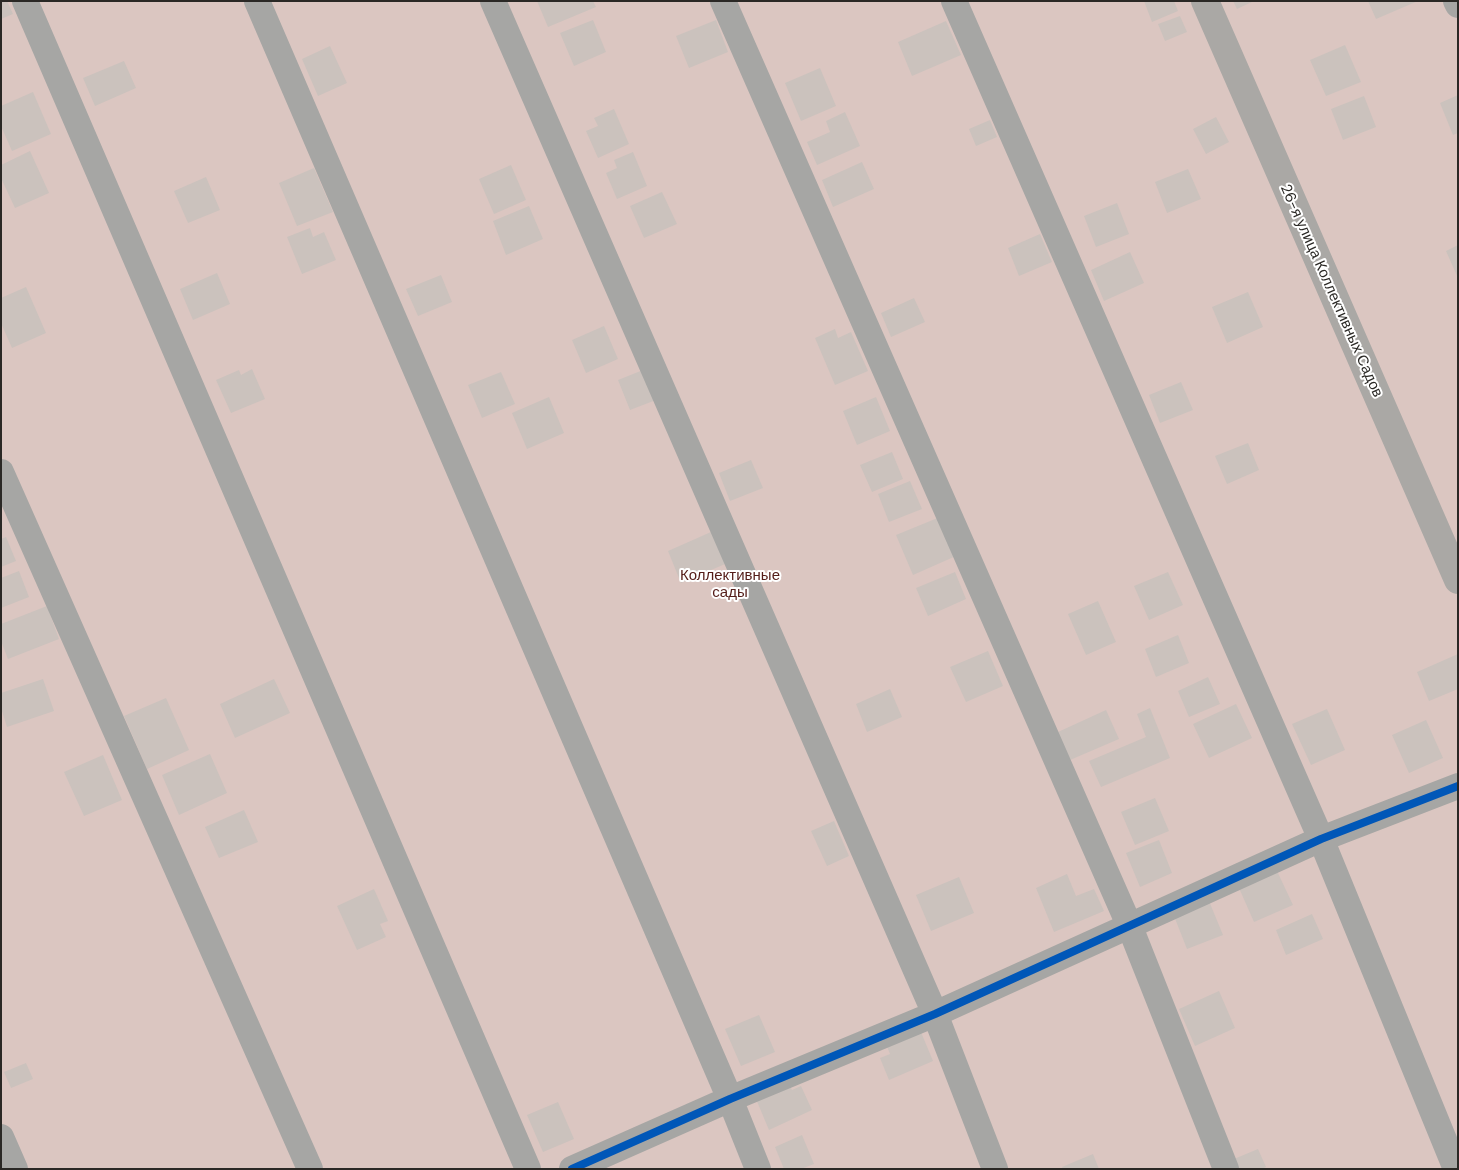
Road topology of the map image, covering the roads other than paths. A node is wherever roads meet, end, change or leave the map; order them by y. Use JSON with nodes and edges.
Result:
{"nodes":[{"id":1,"x":25,"y":1,"type":"edge"},
{"id":2,"x":257,"y":1,"type":"edge"},
{"id":3,"x":493,"y":1,"type":"edge"},
{"id":4,"x":722,"y":1,"type":"edge"},
{"id":5,"x":954,"y":1,"type":"edge"},
{"id":6,"x":1205,"y":1,"type":"edge"},
{"id":7,"x":1456,"y":1,"type":"edge"},
{"id":8,"x":1458,"y":5,"type":"edge"},
{"id":9,"x":1,"y":472,"type":"edge"},
{"id":10,"x":1458,"y":580,"type":"edge"},
{"id":11,"x":1458,"y":786,"type":"edge"},
{"id":12,"x":1321,"y":840,"type":"junction"},
{"id":13,"x":1130,"y":927,"type":"junction"},
{"id":14,"x":935,"y":1014,"type":"junction"},
{"id":15,"x":730,"y":1099,"type":"junction"},
{"id":16,"x":1,"y":1137,"type":"edge"},
{"id":17,"x":15,"y":1169,"type":"edge"},
{"id":18,"x":310,"y":1169,"type":"edge"},
{"id":19,"x":528,"y":1169,"type":"edge"},
{"id":20,"x":572,"y":1169,"type":"edge"},
{"id":21,"x":758,"y":1169,"type":"edge"},
{"id":22,"x":995,"y":1169,"type":"edge"},
{"id":23,"x":1226,"y":1169,"type":"edge"},
{"id":24,"x":1456,"y":1169,"type":"edge"}],
"edges":[{"from":1,"to":19,"type":"street"},
{"from":2,"to":15,"type":"street"},
{"from":3,"to":14,"type":"street"},
{"from":4,"to":13,"type":"street"},
{"from":5,"to":12,"type":"street"},
{"from":6,"to":10,"type":"main road","name":"26-я улица Коллективных Садов"},
{"from":7,"to":8,"type":"street"},
{"from":9,"to":18,"type":"street"},
{"from":11,"to":12,"type":"street"},
{"from":12,"to":13,"type":"street"},
{"from":12,"to":24,"type":"street"},
{"from":13,"to":14,"type":"street"},
{"from":13,"to":23,"type":"street"},
{"from":14,"to":15,"type":"street"},
{"from":14,"to":22,"type":"street"},
{"from":15,"to":20,"type":"street"},
{"from":15,"to":21,"type":"street"},
{"from":16,"to":17,"type":"street"}]}
